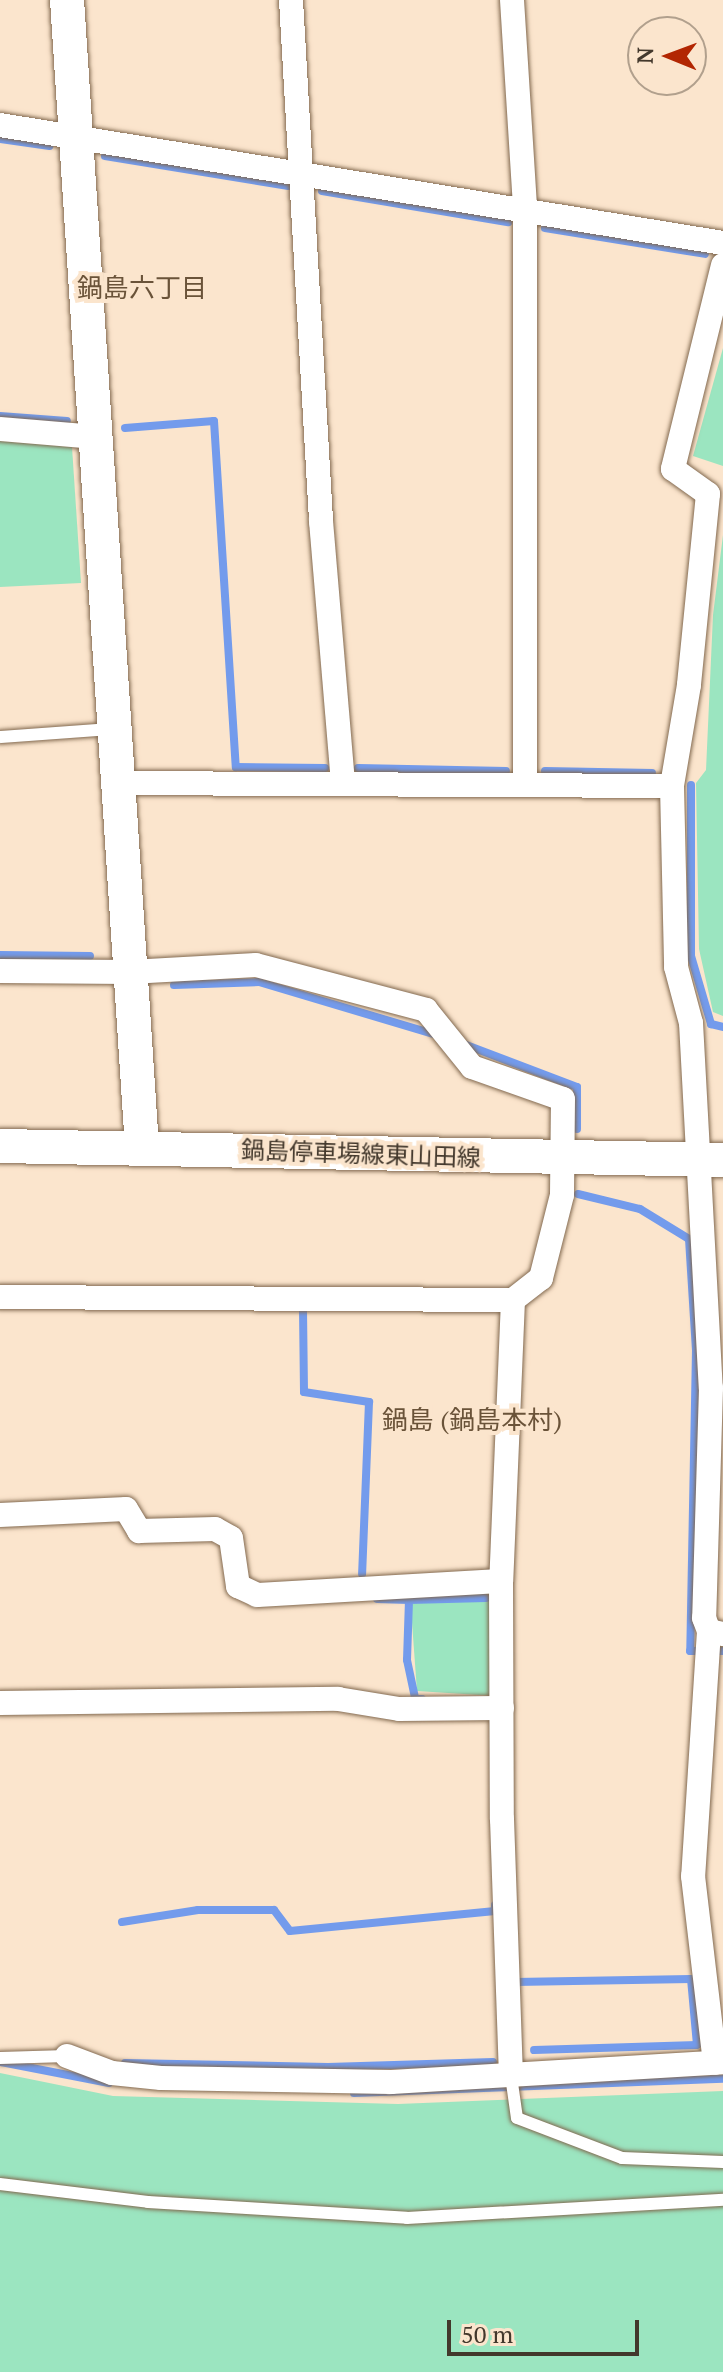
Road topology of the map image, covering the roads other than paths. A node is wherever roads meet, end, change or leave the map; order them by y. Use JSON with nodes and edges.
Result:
{"nodes":[{"id":1,"x":67,"y":0,"type":"edge"},
{"id":2,"x":291,"y":0,"type":"edge"},
{"id":3,"x":512,"y":0,"type":"edge"},
{"id":4,"x":0,"y":125,"type":"edge"},
{"id":5,"x":75,"y":135,"type":"junction"},
{"id":6,"x":302,"y":173,"type":"junction"},
{"id":7,"x":525,"y":208,"type":"junction"},
{"id":8,"x":723,"y":243,"type":"edge"},
{"id":9,"x":723,"y":265,"type":"edge"},
{"id":10,"x":0,"y":429,"type":"edge"},
{"id":11,"x":96,"y":437,"type":"junction"},
{"id":12,"x":114,"y":729,"type":"junction"},
{"id":13,"x":0,"y":737,"type":"edge"},
{"id":14,"x":343,"y":782,"type":"junction"},
{"id":15,"x":118,"y":783,"type":"junction"},
{"id":16,"x":525,"y":785,"type":"junction"},
{"id":17,"x":672,"y":786,"type":"junction"},
{"id":18,"x":0,"y":971,"type":"edge"},
{"id":19,"x":130,"y":972,"type":"junction"},
{"id":20,"x":0,"y":1146,"type":"edge"},
{"id":21,"x":142,"y":1147,"type":"junction"},
{"id":22,"x":561,"y":1160,"type":"junction"},
{"id":23,"x":709,"y":1160,"type":"edge"},
{"id":24,"x":0,"y":1297,"type":"edge"},
{"id":25,"x":513,"y":1300,"type":"junction"},
{"id":26,"x":717,"y":1388,"type":"edge"},
{"id":27,"x":0,"y":1515,"type":"edge"},
{"id":28,"x":501,"y":1581,"type":"junction"},
{"id":29,"x":716,"y":1632,"type":"edge"},
{"id":30,"x":0,"y":1703,"type":"edge"},
{"id":31,"x":502,"y":1708,"type":"junction"},
{"id":32,"x":67,"y":2056,"type":"joint"},
{"id":33,"x":0,"y":2058,"type":"edge"},
{"id":34,"x":719,"y":2063,"type":"edge"},
{"id":35,"x":511,"y":2076,"type":"junction"},
{"id":36,"x":723,"y":2162,"type":"edge"},
{"id":37,"x":0,"y":2184,"type":"edge"},
{"id":38,"x":723,"y":2200,"type":"edge"}],
"edges":[{"from":1,"to":5,"type":"street"},
{"from":2,"to":6,"type":"street"},
{"from":3,"to":7,"type":"street"},
{"from":4,"to":5,"type":"street"},
{"from":5,"to":6,"type":"street"},
{"from":5,"to":11,"type":"street"},
{"from":6,"to":7,"type":"street"},
{"from":6,"to":14,"type":"street"},
{"from":7,"to":8,"type":"street"},
{"from":7,"to":16,"type":"street"},
{"from":9,"to":17,"type":"street"},
{"from":10,"to":11,"type":"street"},
{"from":11,"to":12,"type":"street"},
{"from":12,"to":13,"type":"lane"},
{"from":12,"to":15,"type":"street"},
{"from":14,"to":15,"type":"street"},
{"from":14,"to":16,"type":"street"},
{"from":15,"to":19,"type":"street"},
{"from":16,"to":17,"type":"street"},
{"from":17,"to":23,"type":"street"},
{"from":18,"to":19,"type":"street"},
{"from":19,"to":21,"type":"street"},
{"from":19,"to":22,"type":"street"},
{"from":20,"to":21,"type":"street","name":"鍋島停車場線東山田線"},
{"from":21,"to":22,"type":"street","name":"鍋島停車場線東山田線"},
{"from":22,"to":23,"type":"street","name":"鍋島停車場線東山田線"},
{"from":22,"to":25,"type":"street"},
{"from":23,"to":26,"type":"street"},
{"from":24,"to":25,"type":"street"},
{"from":25,"to":28,"type":"street"},
{"from":26,"to":29,"type":"street"},
{"from":27,"to":28,"type":"street"},
{"from":28,"to":31,"type":"street"},
{"from":29,"to":34,"type":"street"},
{"from":30,"to":31,"type":"street"},
{"from":31,"to":35,"type":"street"},
{"from":32,"to":33,"type":"lane"},
{"from":32,"to":35,"type":"street"},
{"from":34,"to":35,"type":"street"},
{"from":35,"to":36,"type":"lane"},
{"from":37,"to":38,"type":"lane"}]}
